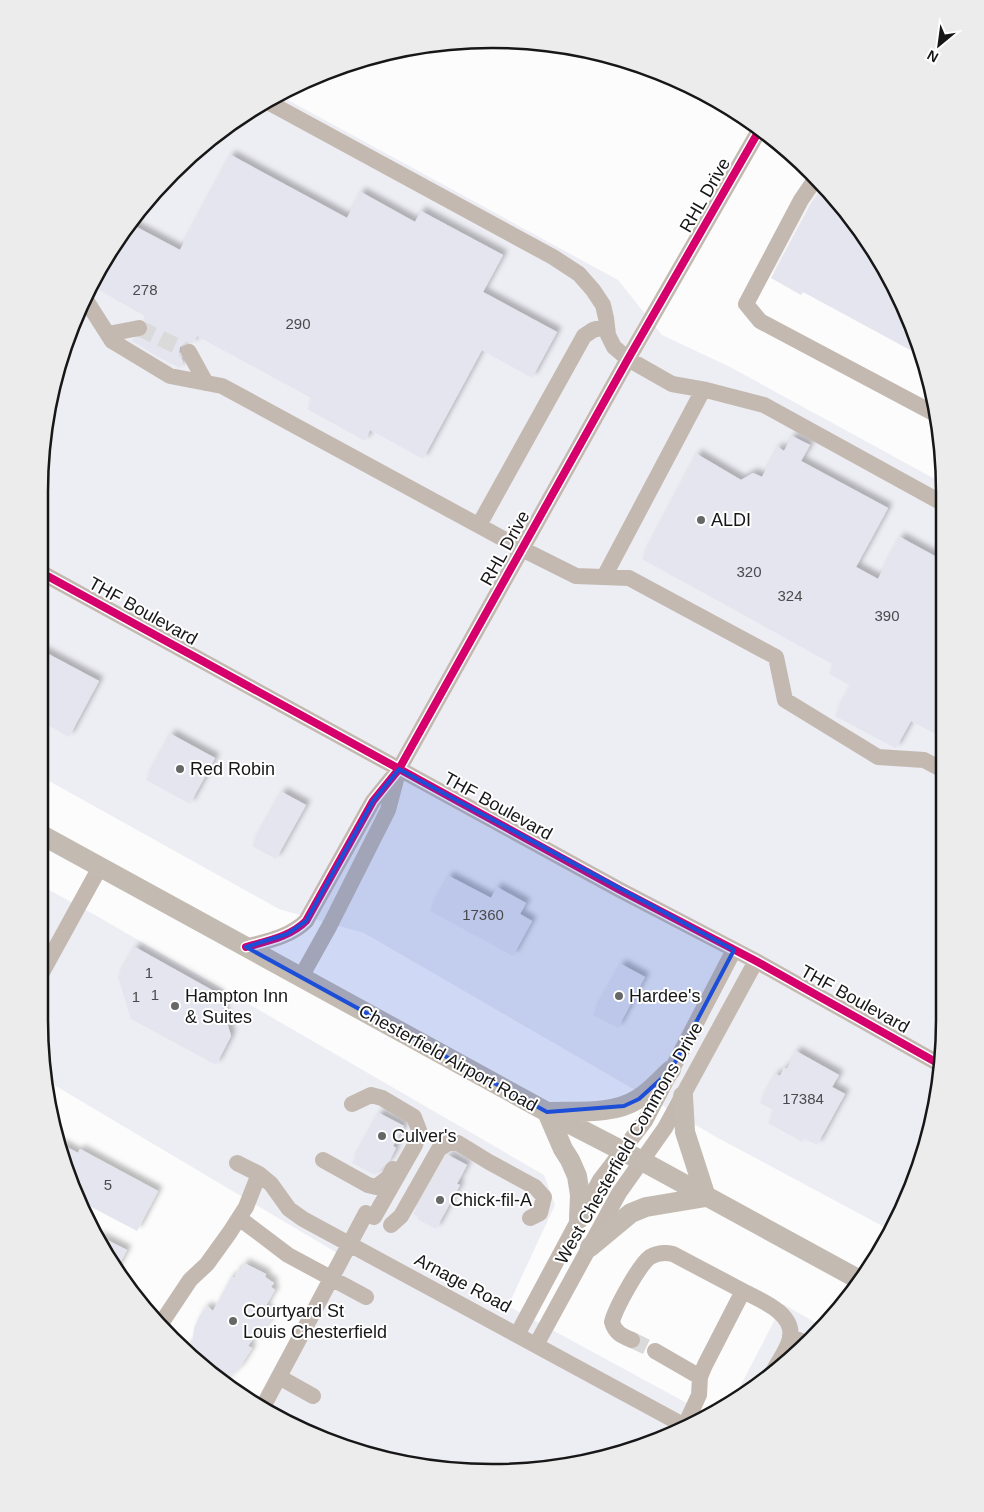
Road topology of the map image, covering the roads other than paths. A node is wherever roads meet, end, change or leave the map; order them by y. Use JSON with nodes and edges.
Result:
{"nodes":[{"id":1,"x":273,"y":105,"type":"edge"},
{"id":2,"x":757,"y":135,"type":"edge"},
{"id":3,"x":812,"y":184,"type":"edge"},
{"id":4,"x":89,"y":304,"type":"edge"},
{"id":5,"x":607,"y":326,"type":"junction"},
{"id":6,"x":139,"y":328,"type":"tunnel mouth"},
{"id":7,"x":108,"y":334,"type":"junction"},
{"id":8,"x":189,"y":352,"type":"tunnel mouth"},
{"id":9,"x":628,"y":360,"type":"junction"},
{"id":10,"x":206,"y":383,"type":"junction"},
{"id":11,"x":704,"y":390,"type":"junction"},
{"id":12,"x":929,"y":411,"type":"edge"},
{"id":13,"x":936,"y":500,"type":"edge"},
{"id":14,"x":479,"y":525,"type":"junction"},
{"id":15,"x":522,"y":549,"type":"junction"},
{"id":16,"x":47,"y":575,"type":"edge"},
{"id":17,"x":604,"y":577,"type":"junction"},
{"id":18,"x":936,"y":766,"type":"edge"},
{"id":19,"x":399,"y":769,"type":"junction"},
{"id":20,"x":47,"y":838,"type":"edge"},
{"id":21,"x":100,"y":867,"type":"junction"},
{"id":22,"x":246,"y":947,"type":"junction"},
{"id":23,"x":734,"y":950,"type":"junction"},
{"id":24,"x":756,"y":961,"type":"junction"},
{"id":25,"x":47,"y":963,"type":"edge"},
{"id":26,"x":301,"y":976,"type":"junction"},
{"id":27,"x":935,"y":1061,"type":"edge"},
{"id":28,"x":671,"y":1070,"type":"junction"},
{"id":29,"x":683,"y":1096,"type":"junction"},
{"id":30,"x":352,"y":1104,"type":"dead end"},
{"id":31,"x":547,"y":1112,"type":"junction"},
{"id":32,"x":414,"y":1117,"type":"junction"},
{"id":33,"x":622,"y":1151,"type":"junction"},
{"id":34,"x":323,"y":1160,"type":"dead end"},
{"id":35,"x":642,"y":1162,"type":"junction"},
{"id":36,"x":237,"y":1163,"type":"dead end"},
{"id":37,"x":259,"y":1174,"type":"junction"},
{"id":38,"x":706,"y":1196,"type":"junction"},
{"id":39,"x":239,"y":1218,"type":"junction"},
{"id":40,"x":530,"y":1218,"type":"dead end"},
{"id":41,"x":580,"y":1219,"type":"junction"},
{"id":42,"x":391,"y":1225,"type":"dead end"},
{"id":43,"x":350,"y":1245,"type":"junction"},
{"id":44,"x":590,"y":1247,"type":"junction"},
{"id":45,"x":855,"y":1277,"type":"edge"},
{"id":46,"x":332,"y":1279,"type":"junction"},
{"id":47,"x":743,"y":1291,"type":"junction"},
{"id":48,"x":366,"y":1297,"type":"dead end"},
{"id":49,"x":164,"y":1319,"type":"edge"},
{"id":50,"x":517,"y":1335,"type":"junction"},
{"id":51,"x":632,"y":1340,"type":"tunnel mouth"},
{"id":52,"x":798,"y":1340,"type":"edge"},
{"id":53,"x":536,"y":1345,"type":"junction"},
{"id":54,"x":655,"y":1351,"type":"tunnel mouth"},
{"id":55,"x":780,"y":1358,"type":"edge"},
{"id":56,"x":279,"y":1377,"type":"junction"},
{"id":57,"x":700,"y":1377,"type":"junction"},
{"id":58,"x":313,"y":1396,"type":"dead end"},
{"id":59,"x":265,"y":1402,"type":"edge"},
{"id":60,"x":686,"y":1420,"type":"edge"},
{"id":61,"x":681,"y":1422,"type":"edge"}],
"edges":[{"from":1,"to":5,"type":"street"},
{"from":2,"to":9,"type":"street","name":"RHL Drive"},
{"from":3,"to":12,"type":"street"},
{"from":4,"to":7,"type":"street"},
{"from":5,"to":9,"type":"street"},
{"from":5,"to":14,"type":"street"},
{"from":6,"to":7,"type":"street"},
{"from":7,"to":10,"type":"street"},
{"from":8,"to":10,"type":"street"},
{"from":9,"to":11,"type":"street"},
{"from":9,"to":15,"type":"street","name":"RHL Drive"},
{"from":10,"to":14,"type":"street"},
{"from":11,"to":13,"type":"street"},
{"from":11,"to":17,"type":"street"},
{"from":14,"to":15,"type":"street"},
{"from":15,"to":17,"type":"street"},
{"from":15,"to":19,"type":"street","name":"RHL Drive"},
{"from":16,"to":19,"type":"street","name":"THF Boulevard"},
{"from":17,"to":18,"type":"street"},
{"from":19,"to":22,"type":"street","name":"RHL Drive"},
{"from":19,"to":23,"type":"street","name":"THF Boulevard"},
{"from":19,"to":26,"type":"street","name":"RHL Drive"},
{"from":20,"to":21,"type":"main road","name":"Chesterfield Airport Road"},
{"from":21,"to":22,"type":"main road","name":"Chesterfield Airport Road"},
{"from":21,"to":25,"type":"street"},
{"from":22,"to":26,"type":"main road","name":"Chesterfield Airport Road"},
{"from":23,"to":24,"type":"street","name":"THF Boulevard"},
{"from":23,"to":28,"type":"street","name":"West Chesterfield Commons Drive"},
{"from":24,"to":27,"type":"street","name":"THF Boulevard"},
{"from":24,"to":29,"type":"street","name":"West Chesterfield Commons Drive"},
{"from":26,"to":31,"type":"main road","name":"Chesterfield Airport Road"},
{"from":28,"to":31,"type":"main road"},
{"from":28,"to":33,"type":"street","name":"West Chesterfield Commons Drive"},
{"from":29,"to":35,"type":"street","name":"West Chesterfield Commons Drive"},
{"from":29,"to":38,"type":"main road"},
{"from":30,"to":32,"type":"street"},
{"from":31,"to":33,"type":"main road","name":"Chesterfield Airport Road"},
{"from":31,"to":41,"type":"main road"},
{"from":32,"to":34,"type":"street"},
{"from":32,"to":43,"type":"street"},
{"from":33,"to":35,"type":"main road","name":"Chesterfield Airport Road"},
{"from":33,"to":41,"type":"street","name":"West Chesterfield Commons Drive"},
{"from":35,"to":38,"type":"main road","name":"Chesterfield Airport Road"},
{"from":35,"to":44,"type":"street","name":"West Chesterfield Commons Drive"},
{"from":36,"to":37,"type":"street","name":"Arnage Road"},
{"from":37,"to":39,"type":"street"},
{"from":37,"to":43,"type":"street","name":"Arnage Road"},
{"from":38,"to":44,"type":"main road"},
{"from":38,"to":45,"type":"main road","name":"Chesterfield Airport Road"},
{"from":39,"to":46,"type":"street"},
{"from":39,"to":49,"type":"street"},
{"from":40,"to":42,"type":"street"},
{"from":41,"to":50,"type":"street","name":"West Chesterfield Commons Drive"},
{"from":43,"to":46,"type":"street"},
{"from":43,"to":50,"type":"street","name":"Arnage Road"},
{"from":44,"to":53,"type":"street","name":"West Chesterfield Commons Drive"},
{"from":46,"to":48,"type":"street"},
{"from":46,"to":56,"type":"street"},
{"from":47,"to":51,"type":"street"},
{"from":47,"to":52,"type":"street"},
{"from":47,"to":57,"type":"street"},
{"from":50,"to":53,"type":"street","name":"Arnage Road"},
{"from":52,"to":55,"type":"street"},
{"from":53,"to":61,"type":"street","name":"Arnage Road"},
{"from":54,"to":57,"type":"street"},
{"from":56,"to":58,"type":"street"},
{"from":56,"to":59,"type":"street"},
{"from":57,"to":60,"type":"street"}]}
